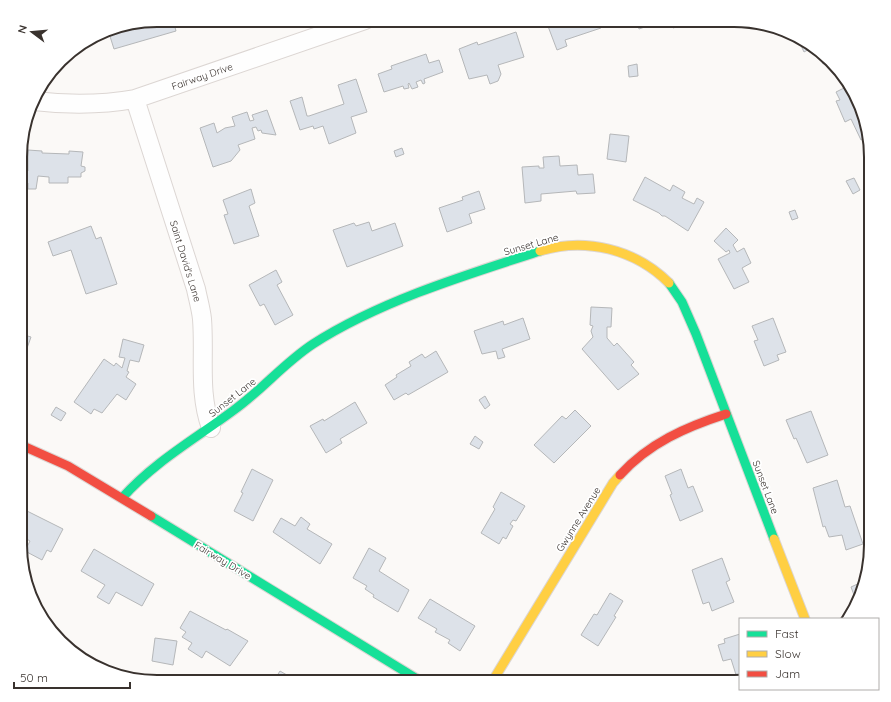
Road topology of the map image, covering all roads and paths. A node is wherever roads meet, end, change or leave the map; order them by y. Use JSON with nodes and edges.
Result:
{"nodes":[{"id":1,"x":345,"y":27,"type":"edge"},
{"id":2,"x":135,"y":99,"type":"junction"},
{"id":3,"x":39,"y":101,"type":"edge"},
{"id":4,"x":726,"y":414,"type":"junction"},
{"id":5,"x":210,"y":428,"type":"junction"},
{"id":6,"x":27,"y":448,"type":"edge"},
{"id":7,"x":122,"y":498,"type":"junction"},
{"id":8,"x":805,"y":618,"type":"edge"},
{"id":9,"x":411,"y":675,"type":"edge"},
{"id":10,"x":496,"y":675,"type":"edge"}],
"edges":[{"from":1,"to":2,"type":"street","name":"Fairway Drive"},
{"from":2,"to":3,"type":"street","name":"Fairway Drive"},
{"from":2,"to":5,"type":"street","name":"Saint David's Lane"},
{"from":4,"to":5,"type":"street","name":"Sunset Lane"},
{"from":4,"to":8,"type":"street","name":"Sunset Lane"},
{"from":4,"to":10,"type":"street","name":"Gwynne Avenue"},
{"from":5,"to":7,"type":"street","name":"Sunset Lane"},
{"from":6,"to":7,"type":"street","name":"Fairway Drive"},
{"from":7,"to":9,"type":"street","name":"Fairway Drive"}]}
